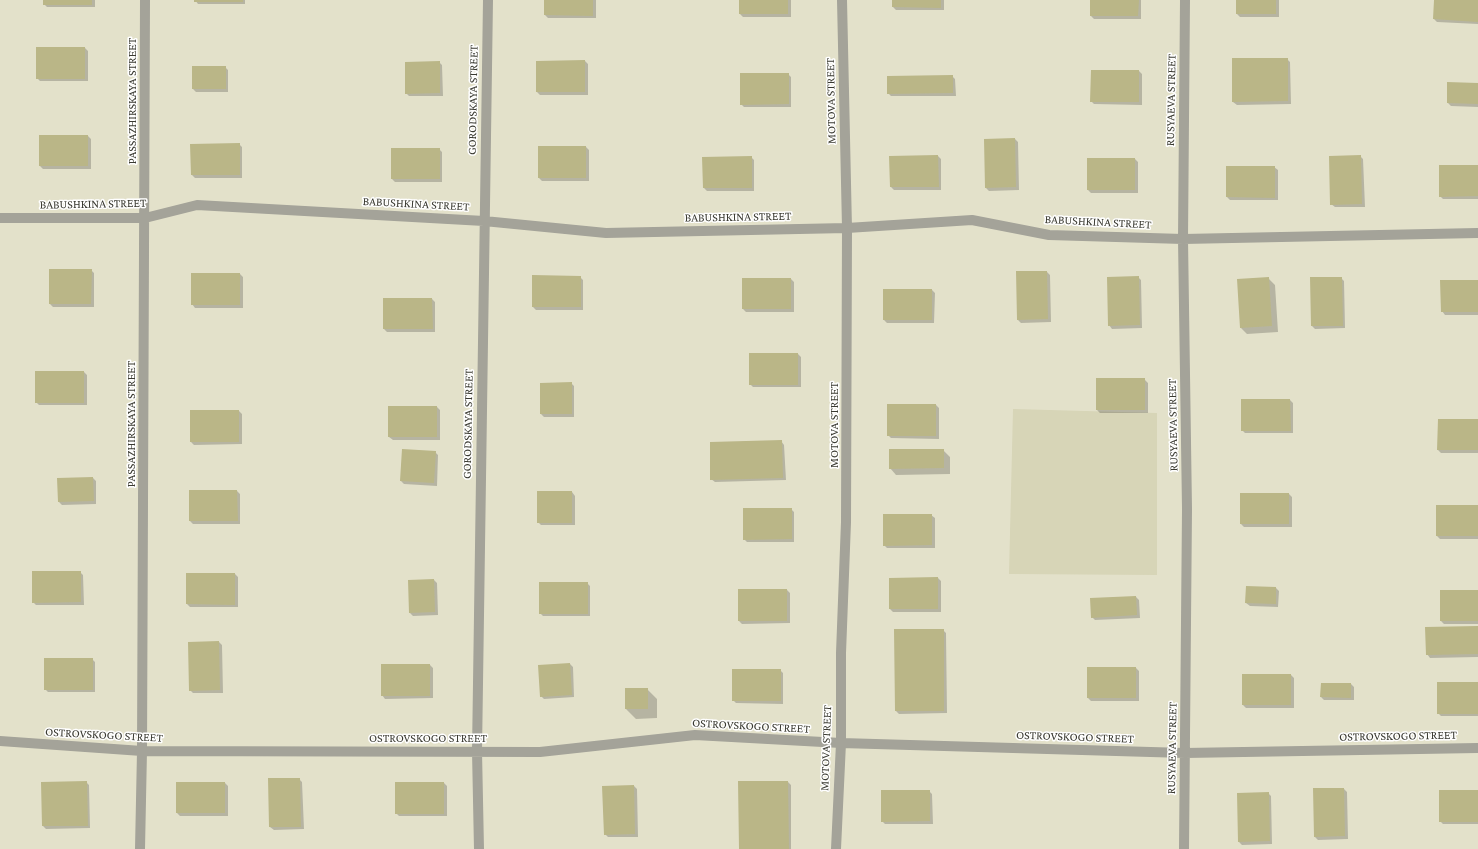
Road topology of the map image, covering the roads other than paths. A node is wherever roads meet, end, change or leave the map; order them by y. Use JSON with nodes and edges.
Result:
{"nodes":[{"id":1,"x":145,"y":0,"type":"edge"},
{"id":2,"x":488,"y":0,"type":"edge"},
{"id":3,"x":842,"y":0,"type":"edge"},
{"id":4,"x":1185,"y":0,"type":"edge"},
{"id":5,"x":0,"y":218,"type":"edge"},
{"id":6,"x":145,"y":218,"type":"junction"},
{"id":7,"x":484,"y":221,"type":"junction"},
{"id":8,"x":847,"y":228,"type":"junction"},
{"id":9,"x":1478,"y":233,"type":"edge"},
{"id":10,"x":1183,"y":239,"type":"junction"},
{"id":11,"x":0,"y":741,"type":"edge"},
{"id":12,"x":841,"y":743,"type":"junction"},
{"id":13,"x":1478,"y":748,"type":"edge"},
{"id":14,"x":142,"y":751,"type":"junction"},
{"id":15,"x":477,"y":751,"type":"junction"},
{"id":16,"x":1185,"y":753,"type":"junction"},
{"id":17,"x":140,"y":849,"type":"edge"},
{"id":18,"x":479,"y":849,"type":"edge"},
{"id":19,"x":836,"y":849,"type":"edge"},
{"id":20,"x":1184,"y":849,"type":"edge"}],
"edges":[{"from":1,"to":6,"type":"street","name":"PASSAZHIRSKAYA STREET"},
{"from":2,"to":7,"type":"street","name":"GORODSKAYA STREET"},
{"from":3,"to":8,"type":"street","name":"MOTOVA STREET"},
{"from":4,"to":10,"type":"street","name":"RUSYAEVA STREET"},
{"from":5,"to":6,"type":"street","name":"BABUSHKINA STREET"},
{"from":6,"to":7,"type":"street","name":"BABUSHKINA STREET"},
{"from":6,"to":14,"type":"street","name":"PASSAZHIRSKAYA STREET"},
{"from":7,"to":8,"type":"street","name":"BABUSHKINA STREET"},
{"from":7,"to":15,"type":"street","name":"GORODSKAYA STREET"},
{"from":8,"to":10,"type":"street","name":"BABUSHKINA STREET"},
{"from":8,"to":12,"type":"street","name":"MOTOVA STREET"},
{"from":9,"to":10,"type":"street","name":"BABUSHKINA STREET"},
{"from":10,"to":16,"type":"street","name":"RUSYAEVA STREET"},
{"from":11,"to":14,"type":"street","name":"OSTROVSKOGO STREET"},
{"from":12,"to":15,"type":"street","name":"OSTROVSKOGO STREET"},
{"from":12,"to":16,"type":"street","name":"OSTROVSKOGO STREET"},
{"from":12,"to":19,"type":"street","name":"MOTOVA STREET"},
{"from":13,"to":16,"type":"street","name":"OSTROVSKOGO STREET"},
{"from":14,"to":15,"type":"street","name":"OSTROVSKOGO STREET"},
{"from":14,"to":17,"type":"street","name":"PASSAZHIRSKAYA STREET"},
{"from":15,"to":18,"type":"street","name":"GORODSKAYA STREET"},
{"from":16,"to":20,"type":"street","name":"RUSYAEVA STREET"}]}
